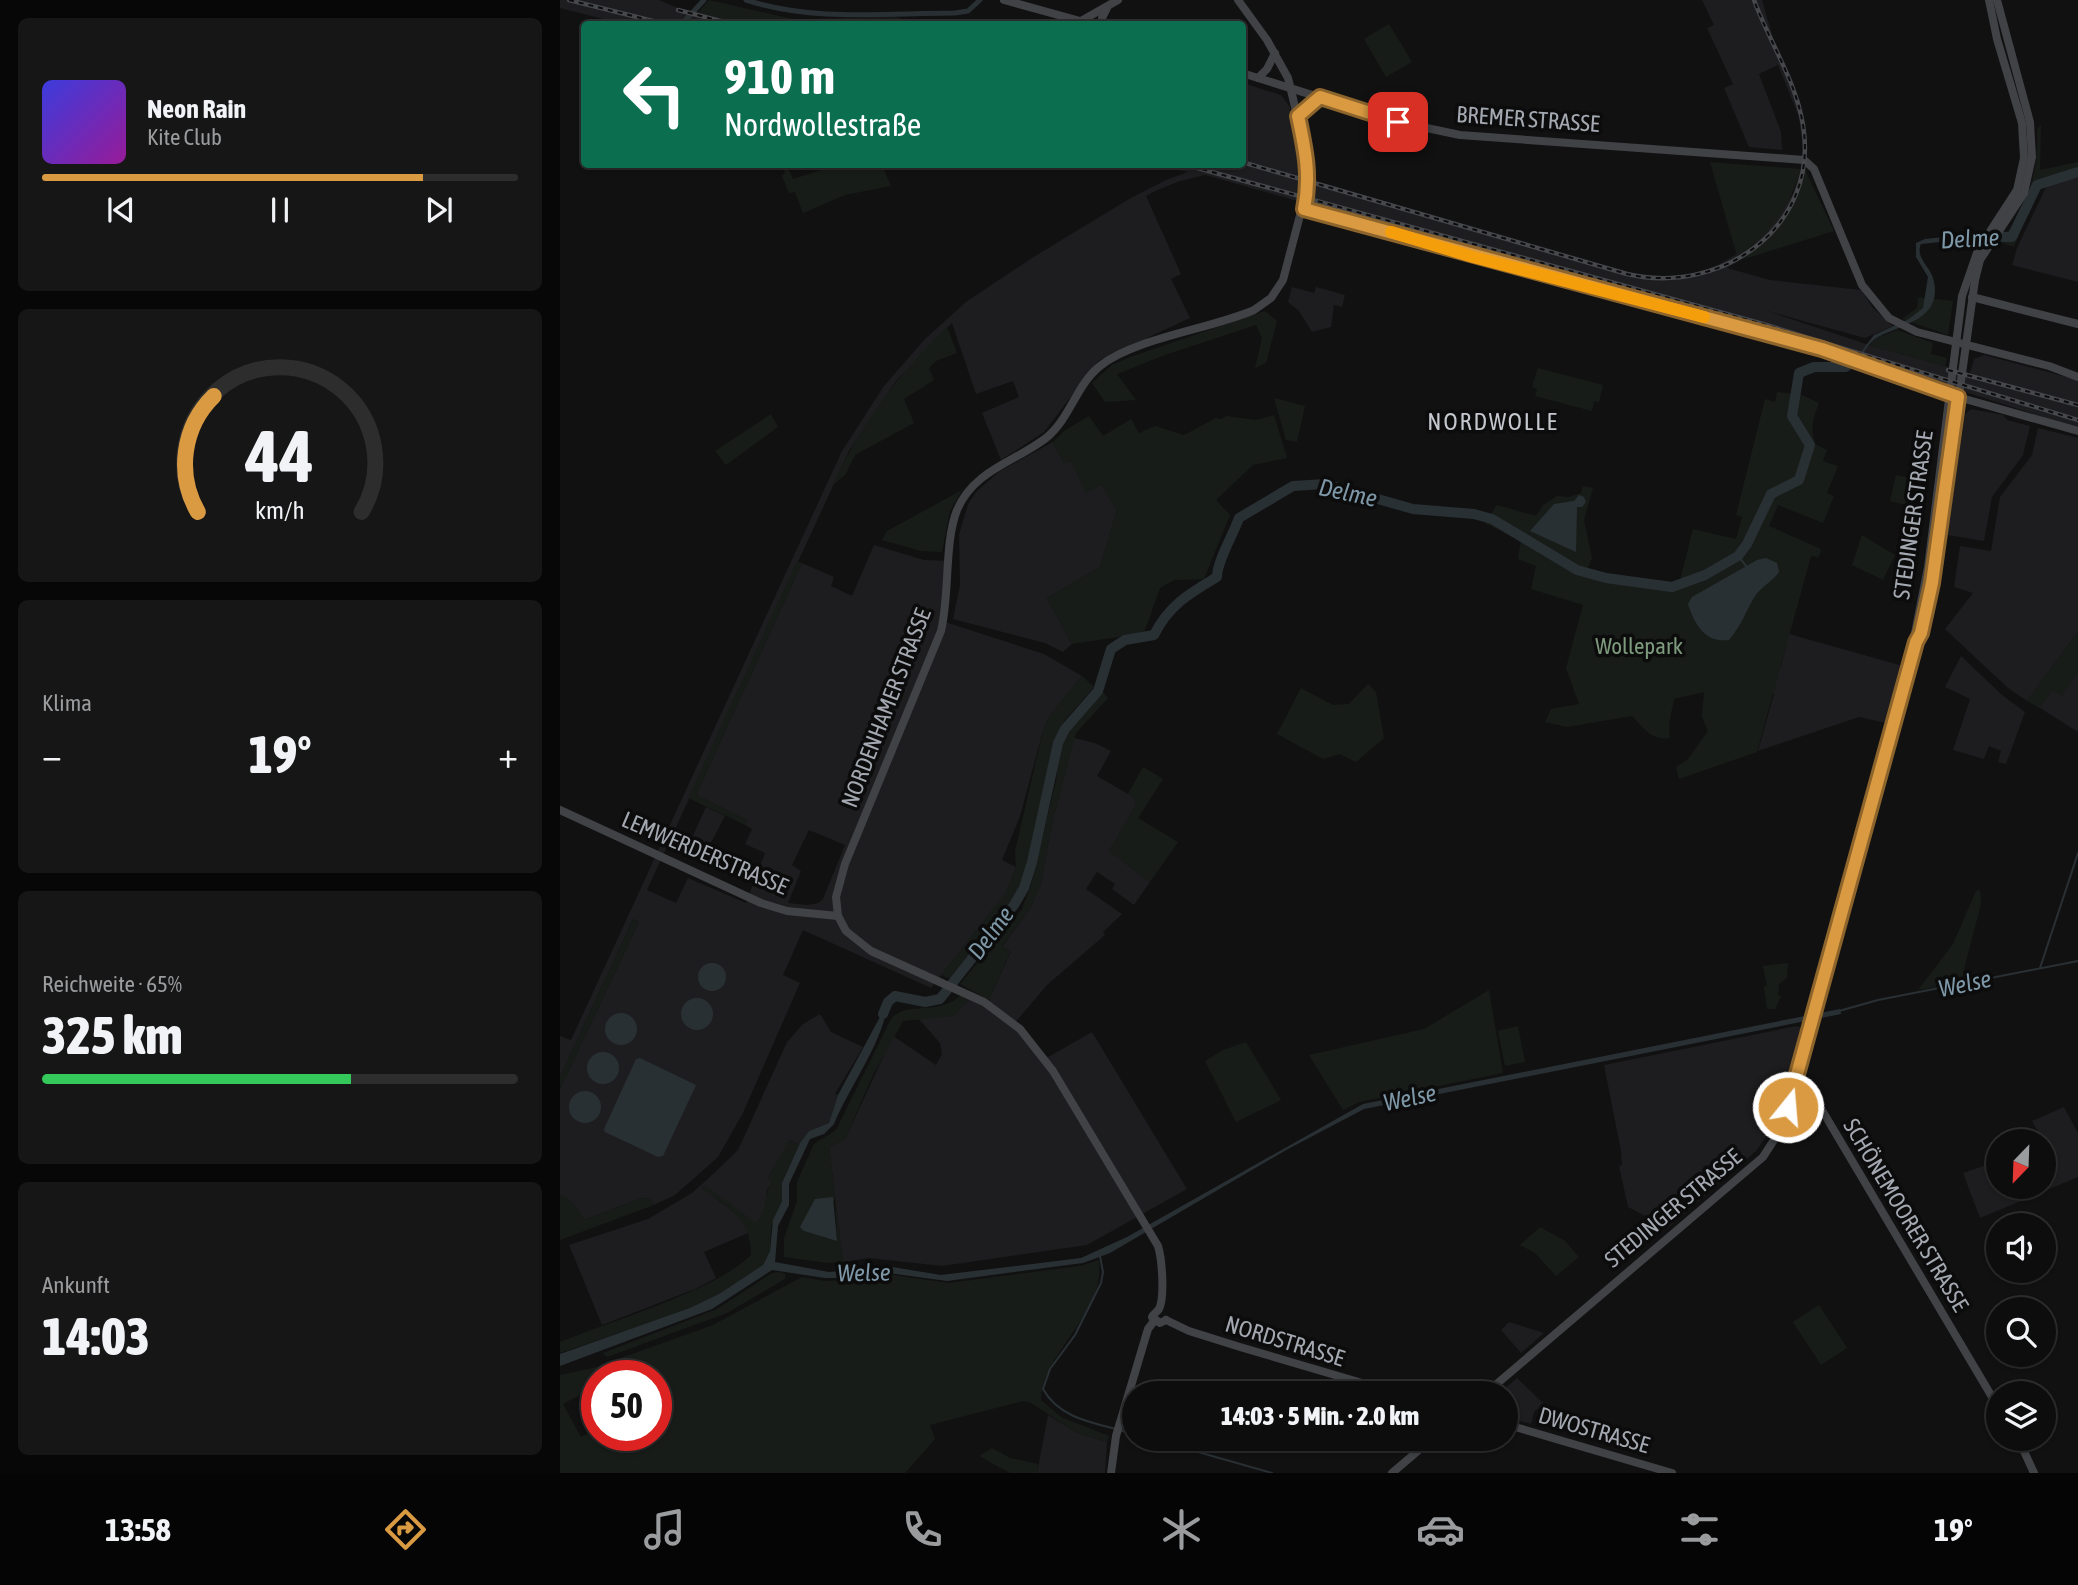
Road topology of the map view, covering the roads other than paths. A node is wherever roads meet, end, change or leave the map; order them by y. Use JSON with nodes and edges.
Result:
{"nodes":[{"id":1,"x":1004,"y":0,"type":"edge"},
{"id":2,"x":1118,"y":0,"type":"edge"},
{"id":3,"x":1238,"y":0,"type":"edge"},
{"id":4,"x":1989,"y":0,"type":"edge"},
{"id":5,"x":1997,"y":0,"type":"edge"},
{"id":6,"x":1109,"y":5,"type":"junction"},
{"id":7,"x":1047,"y":12,"type":"junction"},
{"id":8,"x":1052,"y":21,"type":"edge"},
{"id":9,"x":1078,"y":21,"type":"edge"},
{"id":10,"x":1084,"y":21,"type":"edge"},
{"id":11,"x":1104,"y":21,"type":"edge"},
{"id":12,"x":1275,"y":53,"type":"junction"},
{"id":13,"x":1246,"y":74,"type":"edge"},
{"id":14,"x":1258,"y":78,"type":"junction"},
{"id":15,"x":1291,"y":88,"type":"junction"},
{"id":16,"x":1320,"y":97,"type":"junction"},
{"id":17,"x":1298,"y":116,"type":"junction"},
{"id":18,"x":1304,"y":209,"type":"junction"},
{"id":19,"x":1991,"y":237,"type":"junction"},
{"id":20,"x":1972,"y":297,"type":"junction"},
{"id":21,"x":2078,"y":324,"type":"edge"},
{"id":22,"x":1960,"y":343,"type":"junction"},
{"id":23,"x":1987,"y":350,"type":"junction"},
{"id":24,"x":1962,"y":367,"type":"junction"},
{"id":25,"x":2078,"y":377,"type":"edge"},
{"id":26,"x":1949,"y":394,"type":"junction"},
{"id":27,"x":1958,"y":397,"type":"junction"},
{"id":28,"x":2078,"y":431,"type":"edge"},
{"id":29,"x":1921,"y":617,"type":"junction"},
{"id":30,"x":560,"y":810,"type":"edge"},
{"id":31,"x":838,"y":916,"type":"junction"},
{"id":32,"x":1794,"y":1089,"type":"junction"},
{"id":33,"x":1158,"y":1309,"type":"junction"},
{"id":34,"x":1166,"y":1320,"type":"junction"},
{"id":35,"x":1154,"y":1321,"type":"junction"},
{"id":36,"x":1356,"y":1381,"type":"edge"},
{"id":37,"x":1501,"y":1381,"type":"edge"},
{"id":38,"x":1986,"y":1387,"type":"edge"},
{"id":39,"x":1518,"y":1428,"type":"edge"},
{"id":40,"x":1418,"y":1451,"type":"edge"},
{"id":41,"x":2024,"y":1451,"type":"edge"},
{"id":42,"x":1111,"y":1473,"type":"edge"},
{"id":43,"x":1392,"y":1473,"type":"edge"},
{"id":44,"x":1672,"y":1473,"type":"edge"},
{"id":45,"x":2034,"y":1473,"type":"edge"}],
"edges":[{"from":1,"to":7,"type":"street"},
{"from":2,"to":6,"type":"street"},
{"from":3,"to":12,"type":"street","name":"NORDENHAMER STRASSE"},
{"from":4,"to":19,"type":"street"},
{"from":5,"to":19,"type":"street"},
{"from":6,"to":10,"type":"street"},
{"from":6,"to":11,"type":"street"},
{"from":7,"to":8,"type":"street"},
{"from":7,"to":9,"type":"street"},
{"from":12,"to":14,"type":"street"},
{"from":12,"to":15,"type":"street","name":"NORDENHAMER STRASSE"},
{"from":13,"to":14,"type":"street","name":"BREMER STRASSE"},
{"from":14,"to":15,"type":"street","name":"BREMER STRASSE"},
{"from":15,"to":16,"type":"street","name":"BREMER STRASSE"},
{"from":15,"to":17,"type":"street","name":"NORDENHAMER STRASSE"},
{"from":16,"to":17,"type":"street"},
{"from":16,"to":22,"type":"street","name":"BREMER STRASSE"},
{"from":17,"to":18,"type":"street","name":"NORDENHAMER STRASSE"},
{"from":18,"to":26,"type":"street"},
{"from":18,"to":31,"type":"street","name":"NORDENHAMER STRASSE"},
{"from":19,"to":20,"type":"street"},
{"from":19,"to":22,"type":"street"},
{"from":20,"to":21,"type":"street"},
{"from":20,"to":22,"type":"street"},
{"from":22,"to":23,"type":"street"},
{"from":22,"to":24,"type":"street","name":"STEDINGER STRASSE"},
{"from":22,"to":26,"type":"street","name":"STEDINGER STRASSE"},
{"from":23,"to":24,"type":"street"},
{"from":23,"to":25,"type":"street"},
{"from":24,"to":27,"type":"street","name":"STEDINGER STRASSE"},
{"from":26,"to":27,"type":"street"},
{"from":26,"to":29,"type":"street","name":"STEDINGER STRASSE"},
{"from":27,"to":28,"type":"street"},
{"from":27,"to":29,"type":"street","name":"STEDINGER STRASSE"},
{"from":29,"to":32,"type":"street","name":"STEDINGER STRASSE"},
{"from":30,"to":31,"type":"street","name":"LEMWERDERSTRASSE"},
{"from":31,"to":33,"type":"street"},
{"from":32,"to":37,"type":"street","name":"STEDINGER STRASSE"},
{"from":32,"to":38,"type":"street","name":"SCHÖNEMOORER STRASSE"},
{"from":33,"to":34,"type":"street"},
{"from":33,"to":35,"type":"street"},
{"from":34,"to":35,"type":"street"},
{"from":34,"to":36,"type":"street","name":"NORDSTRASSE"},
{"from":35,"to":42,"type":"street"},
{"from":39,"to":44,"type":"street","name":"DWOSTRASSE"},
{"from":40,"to":43,"type":"street"},
{"from":41,"to":45,"type":"street"}]}
